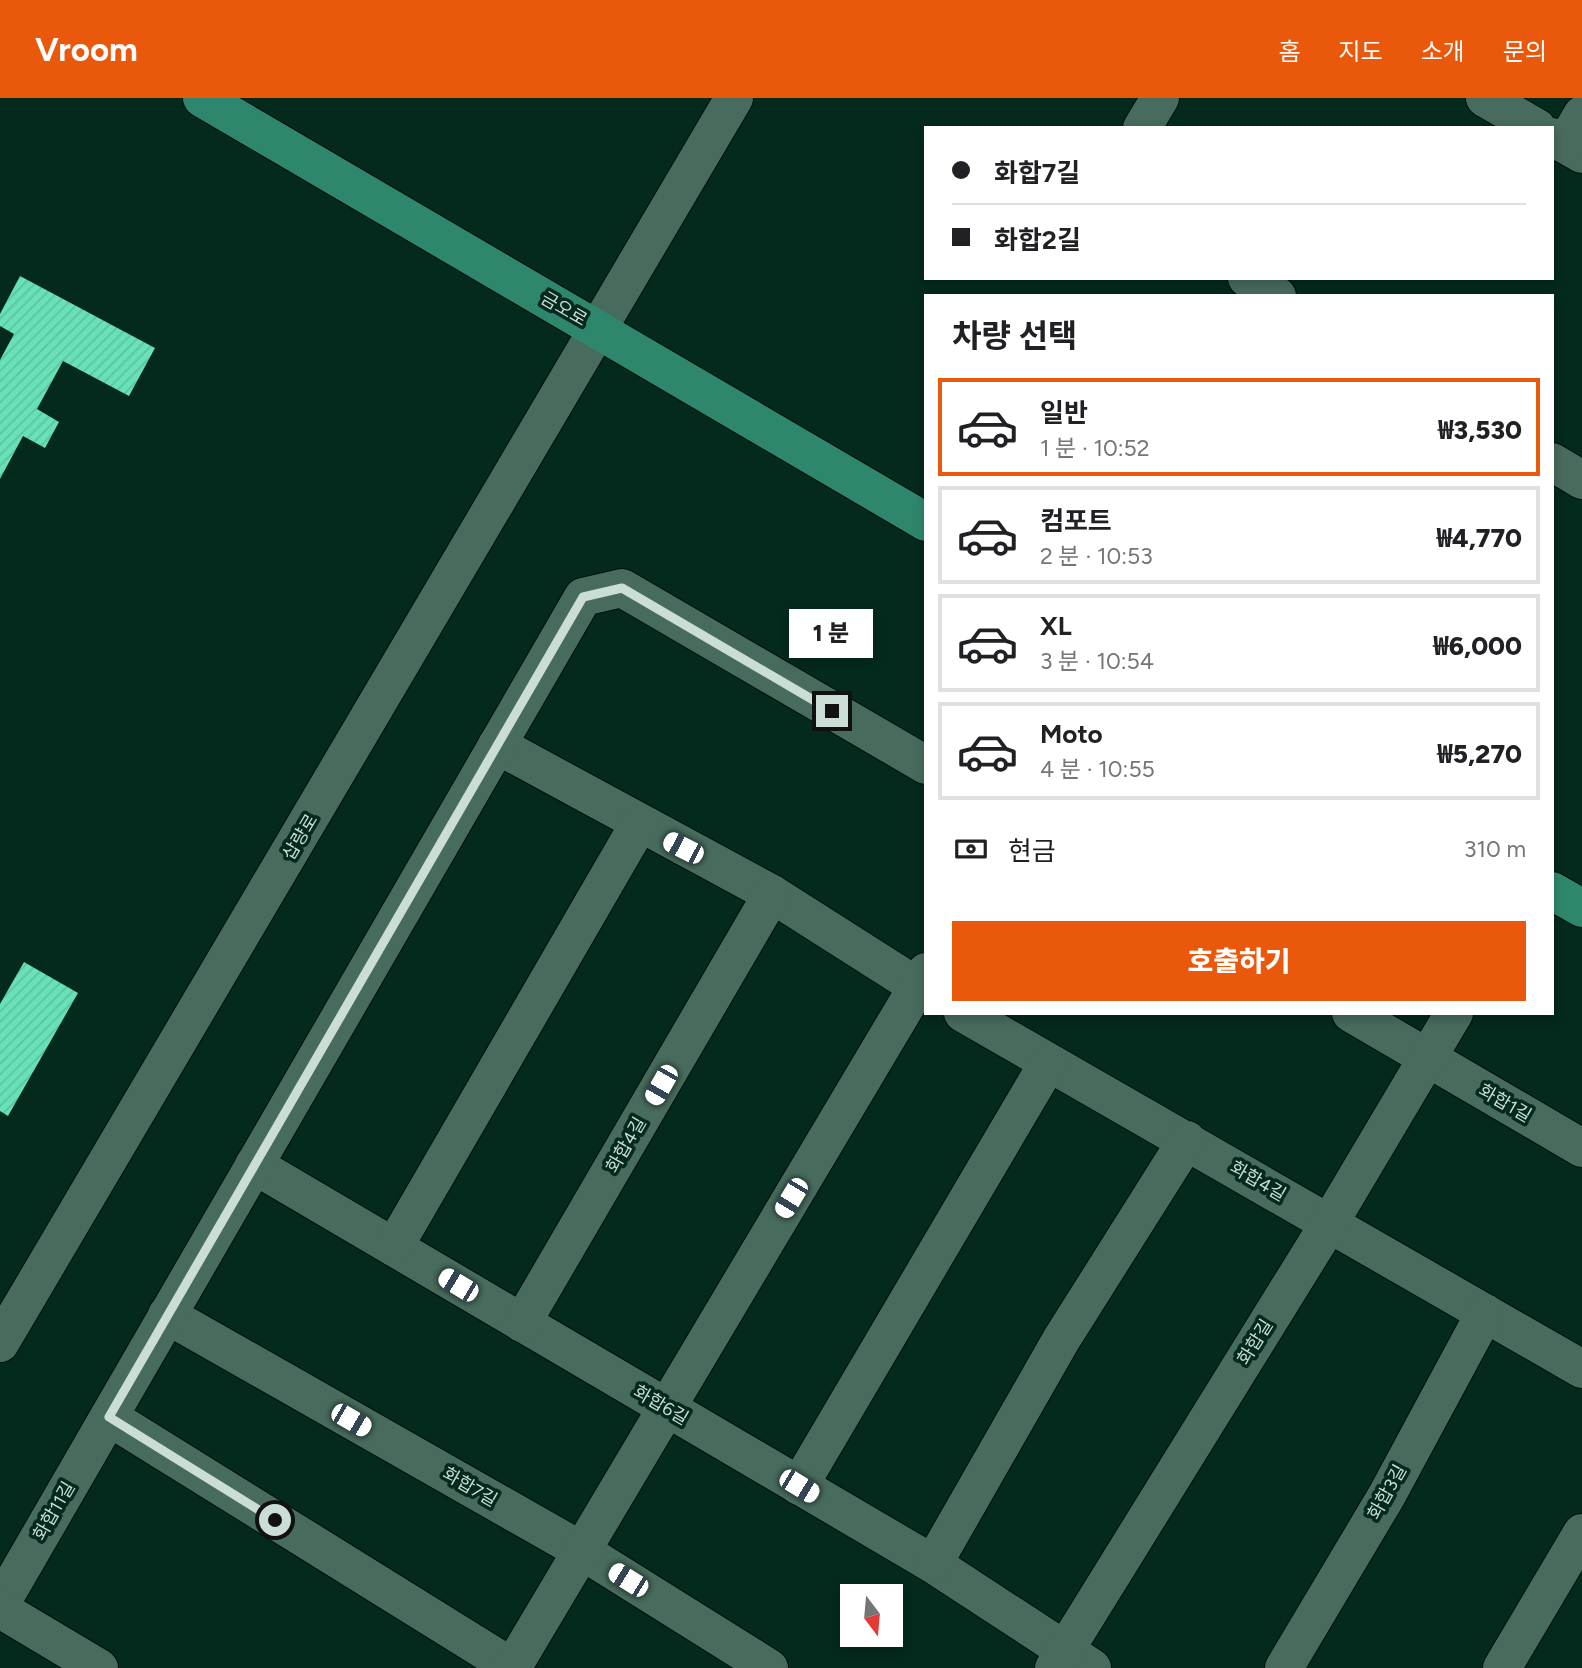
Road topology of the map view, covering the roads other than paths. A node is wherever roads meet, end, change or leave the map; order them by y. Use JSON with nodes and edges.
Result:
{"nodes":[{"id":1,"x":202,"y":98,"type":"edge"},
{"id":2,"x":734,"y":98,"type":"edge"},
{"id":3,"x":1160,"y":98,"type":"edge"},
{"id":4,"x":1485,"y":98,"type":"edge"},
{"id":5,"x":1143,"y":126,"type":"edge"},
{"id":6,"x":1543,"y":126,"type":"edge"},
{"id":7,"x":1250,"y":280,"type":"edge"},
{"id":8,"x":1275,"y":294,"type":"edge"},
{"id":9,"x":600,"y":330,"type":"junction"},
{"id":10,"x":1554,"y":463,"type":"edge"},
{"id":11,"x":1582,"y":480,"type":"edge"},
{"id":12,"x":924,"y":521,"type":"edge"},
{"id":13,"x":497,"y":745,"type":"junction"},
{"id":14,"x":924,"y":764,"type":"edge"},
{"id":15,"x":639,"y":824,"type":"junction"},
{"id":16,"x":1554,"y":892,"type":"edge"},
{"id":17,"x":772,"y":894,"type":"junction"},
{"id":18,"x":1582,"y":908,"type":"edge"},
{"id":19,"x":923,"y":983,"type":"edge"},
{"id":20,"x":965,"y":1015,"type":"edge"},
{"id":21,"x":1354,"y":1015,"type":"edge"},
{"id":22,"x":1453,"y":1015,"type":"edge"},
{"id":23,"x":1427,"y":1058,"type":"junction"},
{"id":24,"x":1048,"y":1063,"type":"junction"},
{"id":25,"x":1186,"y":1140,"type":"junction"},
{"id":26,"x":1582,"y":1148,"type":"edge"},
{"id":27,"x":254,"y":1165,"type":"junction"},
{"id":28,"x":1330,"y":1222,"type":"junction"},
{"id":29,"x":394,"y":1247,"type":"junction"},
{"id":30,"x":1485,"y":1312,"type":"junction"},
{"id":31,"x":167,"y":1315,"type":"junction"},
{"id":32,"x":522,"y":1323,"type":"junction"},
{"id":33,"x":0,"y":1342,"type":"edge"},
{"id":34,"x":1582,"y":1369,"type":"edge"},
{"id":35,"x":666,"y":1409,"type":"junction"},
{"id":36,"x":109,"y":1417,"type":"junction"},
{"id":37,"x":799,"y":1486,"type":"junction"},
{"id":38,"x":1582,"y":1533,"type":"edge"},
{"id":39,"x":582,"y":1551,"type":"junction"},
{"id":40,"x":933,"y":1564,"type":"junction"},
{"id":41,"x":0,"y":1607,"type":"edge"},
{"id":42,"x":1070,"y":1663,"type":"edge"},
{"id":43,"x":99,"y":1668,"type":"edge"},
{"id":44,"x":512,"y":1668,"type":"edge"},
{"id":45,"x":769,"y":1668,"type":"edge"},
{"id":46,"x":1284,"y":1668,"type":"edge"},
{"id":47,"x":1502,"y":1668,"type":"edge"}],
"edges":[{"from":1,"to":9,"type":"main road","name":"금오로"},
{"from":2,"to":9,"type":"street","name":"삽량로"},
{"from":3,"to":5,"type":"street"},
{"from":4,"to":6,"type":"street"},
{"from":7,"to":8,"type":"street"},
{"from":9,"to":12,"type":"main road","name":"금오로"},
{"from":9,"to":33,"type":"street","name":"삽량로"},
{"from":10,"to":11,"type":"street"},
{"from":13,"to":14,"type":"street","name":"화합11길"},
{"from":13,"to":15,"type":"street"},
{"from":13,"to":27,"type":"street","name":"화합11길"},
{"from":15,"to":17,"type":"street"},
{"from":15,"to":29,"type":"street"},
{"from":16,"to":18,"type":"main road"},
{"from":17,"to":19,"type":"street"},
{"from":17,"to":32,"type":"street","name":"화합4길"},
{"from":19,"to":35,"type":"street"},
{"from":20,"to":24,"type":"street","name":"화합4길"},
{"from":21,"to":23,"type":"street","name":"화합1길"},
{"from":22,"to":23,"type":"street","name":"화합길"},
{"from":23,"to":26,"type":"street","name":"화합1길"},
{"from":23,"to":28,"type":"street","name":"화합길"},
{"from":24,"to":25,"type":"street","name":"화합4길"},
{"from":24,"to":37,"type":"street"},
{"from":25,"to":28,"type":"street","name":"화합4길"},
{"from":25,"to":40,"type":"street"},
{"from":27,"to":29,"type":"street","name":"화합6길"},
{"from":27,"to":31,"type":"street","name":"화합11길"},
{"from":28,"to":30,"type":"street"},
{"from":28,"to":42,"type":"street","name":"화합길"},
{"from":29,"to":32,"type":"street","name":"화합6길"},
{"from":30,"to":34,"type":"street"},
{"from":30,"to":46,"type":"street","name":"화합3길"},
{"from":31,"to":36,"type":"street","name":"화합11길"},
{"from":31,"to":39,"type":"street","name":"화합7길"},
{"from":32,"to":35,"type":"street","name":"화합6길"},
{"from":35,"to":37,"type":"street","name":"화합6길"},
{"from":35,"to":39,"type":"street"},
{"from":36,"to":41,"type":"street","name":"화합11길"},
{"from":36,"to":44,"type":"street"},
{"from":37,"to":40,"type":"street","name":"화합6길"},
{"from":38,"to":47,"type":"street"},
{"from":39,"to":44,"type":"street"},
{"from":39,"to":45,"type":"street","name":"화합7길"},
{"from":40,"to":42,"type":"street","name":"화합6길"},
{"from":41,"to":43,"type":"street"}]}
